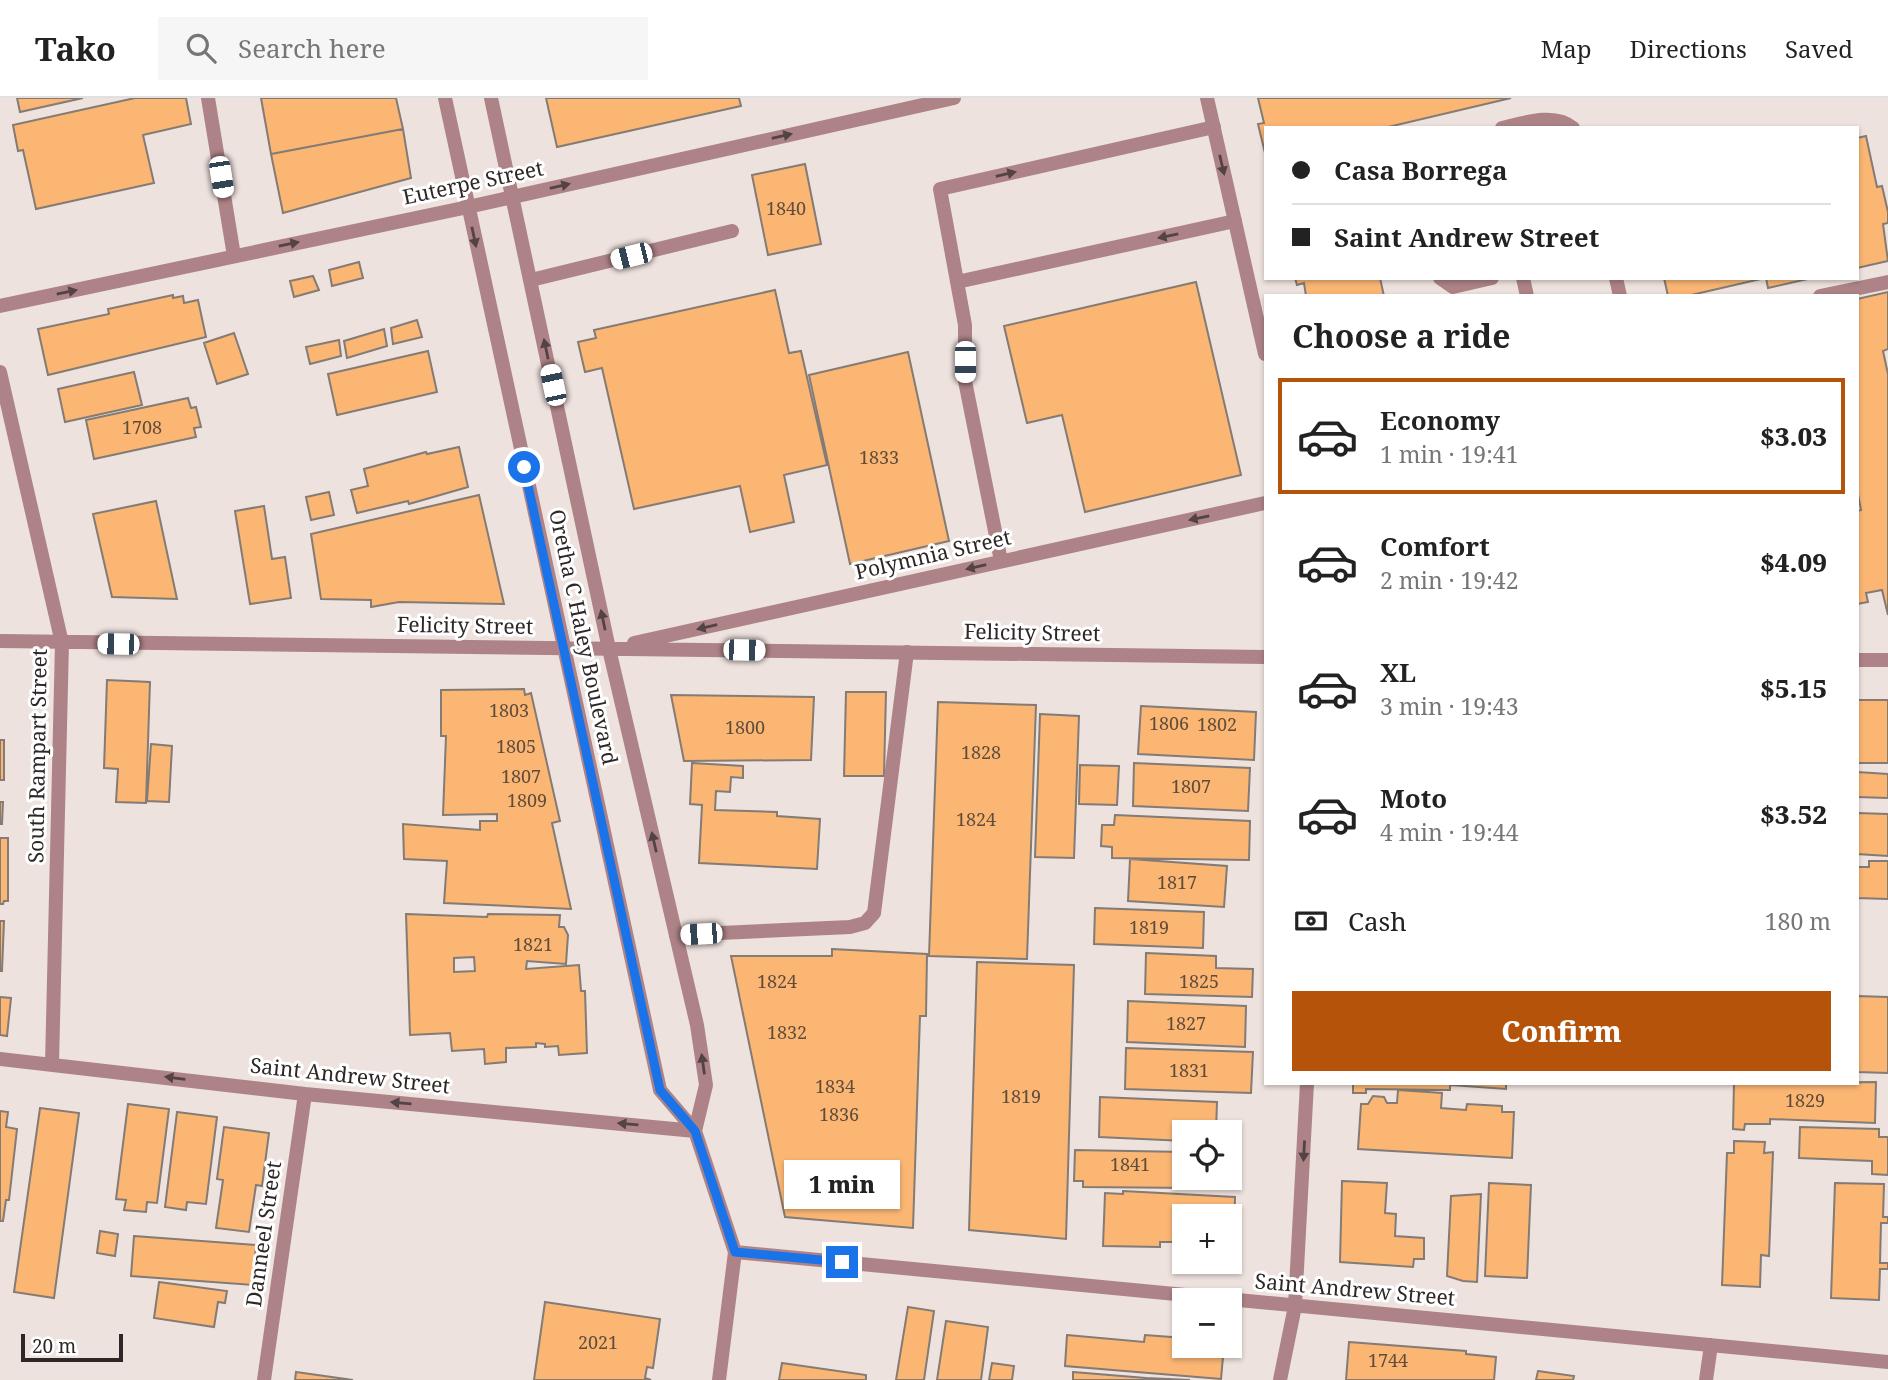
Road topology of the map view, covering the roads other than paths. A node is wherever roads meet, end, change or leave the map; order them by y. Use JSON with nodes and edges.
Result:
{"nodes":[{"id":1,"x":208,"y":98,"type":"edge"},
{"id":2,"x":445,"y":98,"type":"edge"},
{"id":3,"x":491,"y":98,"type":"edge"},
{"id":4,"x":954,"y":98,"type":"edge"},
{"id":5,"x":1207,"y":98,"type":"edge"},
{"id":6,"x":1511,"y":126,"type":"edge"},
{"id":7,"x":1571,"y":126,"type":"edge"},
{"id":8,"x":1214,"y":127,"type":"junction"},
{"id":9,"x":513,"y":196,"type":"junction"},
{"id":10,"x":468,"y":207,"type":"junction"},
{"id":11,"x":1235,"y":221,"type":"junction"},
{"id":12,"x":732,"y":231,"type":"dead end"},
{"id":13,"x":234,"y":256,"type":"junction"},
{"id":14,"x":531,"y":280,"type":"junction"},
{"id":15,"x":1443,"y":280,"type":"edge"},
{"id":16,"x":1483,"y":280,"type":"edge"},
{"id":17,"x":957,"y":282,"type":"junction"},
{"id":18,"x":1888,"y":282,"type":"edge"},
{"id":19,"x":1829,"y":294,"type":"edge"},
{"id":20,"x":0,"y":306,"type":"edge"},
{"id":21,"x":1264,"y":350,"type":"edge"},
{"id":22,"x":0,"y":372,"type":"edge"},
{"id":23,"x":1264,"y":503,"type":"edge"},
{"id":24,"x":1001,"y":561,"type":"junction"},
{"id":25,"x":0,"y":642,"type":"edge"},
{"id":26,"x":62,"y":643,"type":"junction"},
{"id":27,"x":564,"y":648,"type":"junction"},
{"id":28,"x":609,"y":649,"type":"junction"},
{"id":29,"x":907,"y":652,"type":"junction"},
{"id":30,"x":1264,"y":657,"type":"edge"},
{"id":31,"x":1859,"y":660,"type":"edge"},
{"id":32,"x":1888,"y":660,"type":"edge"},
{"id":33,"x":676,"y":935,"type":"junction"},
{"id":34,"x":0,"y":1059,"type":"edge"},
{"id":35,"x":52,"y":1064,"type":"junction"},
{"id":36,"x":1307,"y":1085,"type":"edge"},
{"id":37,"x":305,"y":1094,"type":"junction"},
{"id":38,"x":695,"y":1131,"type":"junction"},
{"id":39,"x":735,"y":1252,"type":"junction"},
{"id":40,"x":1295,"y":1306,"type":"junction"},
{"id":41,"x":1711,"y":1345,"type":"junction"},
{"id":42,"x":1888,"y":1362,"type":"edge"},
{"id":43,"x":264,"y":1380,"type":"edge"},
{"id":44,"x":719,"y":1380,"type":"edge"},
{"id":45,"x":1280,"y":1380,"type":"edge"},
{"id":46,"x":1706,"y":1380,"type":"edge"}],
"edges":[{"from":1,"to":13,"type":"street"},
{"from":2,"to":10,"type":"street","name":"Oretha C Haley Boulevard"},
{"from":3,"to":9,"type":"street","name":"Oretha C Haley Boulevard"},
{"from":9,"to":4,"type":"street","name":"Euterpe Street","one_way":true},
{"from":5,"to":8,"type":"street"},
{"from":6,"to":7,"type":"street"},
{"from":8,"to":11,"type":"street","one_way":true},
{"from":17,"to":8,"type":"street","one_way":true},
{"from":9,"to":10,"type":"street","name":"Euterpe Street"},
{"from":9,"to":14,"type":"street","name":"Oretha C Haley Boulevard"},
{"from":13,"to":10,"type":"street","name":"Euterpe Street","one_way":true},
{"from":10,"to":27,"type":"street","name":"Oretha C Haley Boulevard","one_way":true},
{"from":11,"to":17,"type":"street","one_way":true},
{"from":11,"to":21,"type":"street"},
{"from":12,"to":14,"type":"street"},
{"from":20,"to":13,"type":"street","name":"Euterpe Street","one_way":true},
{"from":28,"to":14,"type":"street","name":"Oretha C Haley Boulevard","one_way":true},
{"from":15,"to":16,"type":"street"},
{"from":17,"to":24,"type":"street"},
{"from":18,"to":19,"type":"street"},
{"from":22,"to":26,"type":"street","name":"South Rampart Street"},
{"from":23,"to":24,"type":"street","name":"Polymnia Street","one_way":true},
{"from":24,"to":28,"type":"street","name":"Polymnia Street","one_way":true},
{"from":25,"to":26,"type":"street","name":"Felicity Street"},
{"from":26,"to":27,"type":"street","name":"Felicity Street"},
{"from":26,"to":35,"type":"street","name":"South Rampart Street"},
{"from":27,"to":28,"type":"street","name":"Felicity Street"},
{"from":27,"to":38,"type":"street","name":"Oretha C Haley Boulevard"},
{"from":28,"to":29,"type":"street","name":"Felicity Street"},
{"from":33,"to":28,"type":"street","name":"Oretha C Haley Boulevard","one_way":true},
{"from":29,"to":30,"type":"street","name":"Felicity Street"},
{"from":29,"to":33,"type":"street"},
{"from":31,"to":32,"type":"street"},
{"from":38,"to":33,"type":"street","name":"Oretha C Haley Boulevard","one_way":true},
{"from":34,"to":35,"type":"street","name":"Saint Andrew Street"},
{"from":37,"to":35,"type":"street","name":"Saint Andrew Street","one_way":true},
{"from":36,"to":40,"type":"street","one_way":true},
{"from":38,"to":37,"type":"street","name":"Saint Andrew Street","one_way":true},
{"from":37,"to":43,"type":"street","name":"Danneel Street"},
{"from":38,"to":39,"type":"street","name":"Oretha C Haley Boulevard"},
{"from":39,"to":40,"type":"street","name":"Saint Andrew Street"},
{"from":39,"to":44,"type":"street","name":"Oretha C Haley Boulevard"},
{"from":40,"to":41,"type":"street","name":"Saint Andrew Street"},
{"from":40,"to":45,"type":"street"},
{"from":41,"to":42,"type":"street","name":"Saint Andrew Street"},
{"from":41,"to":46,"type":"street"}]}
